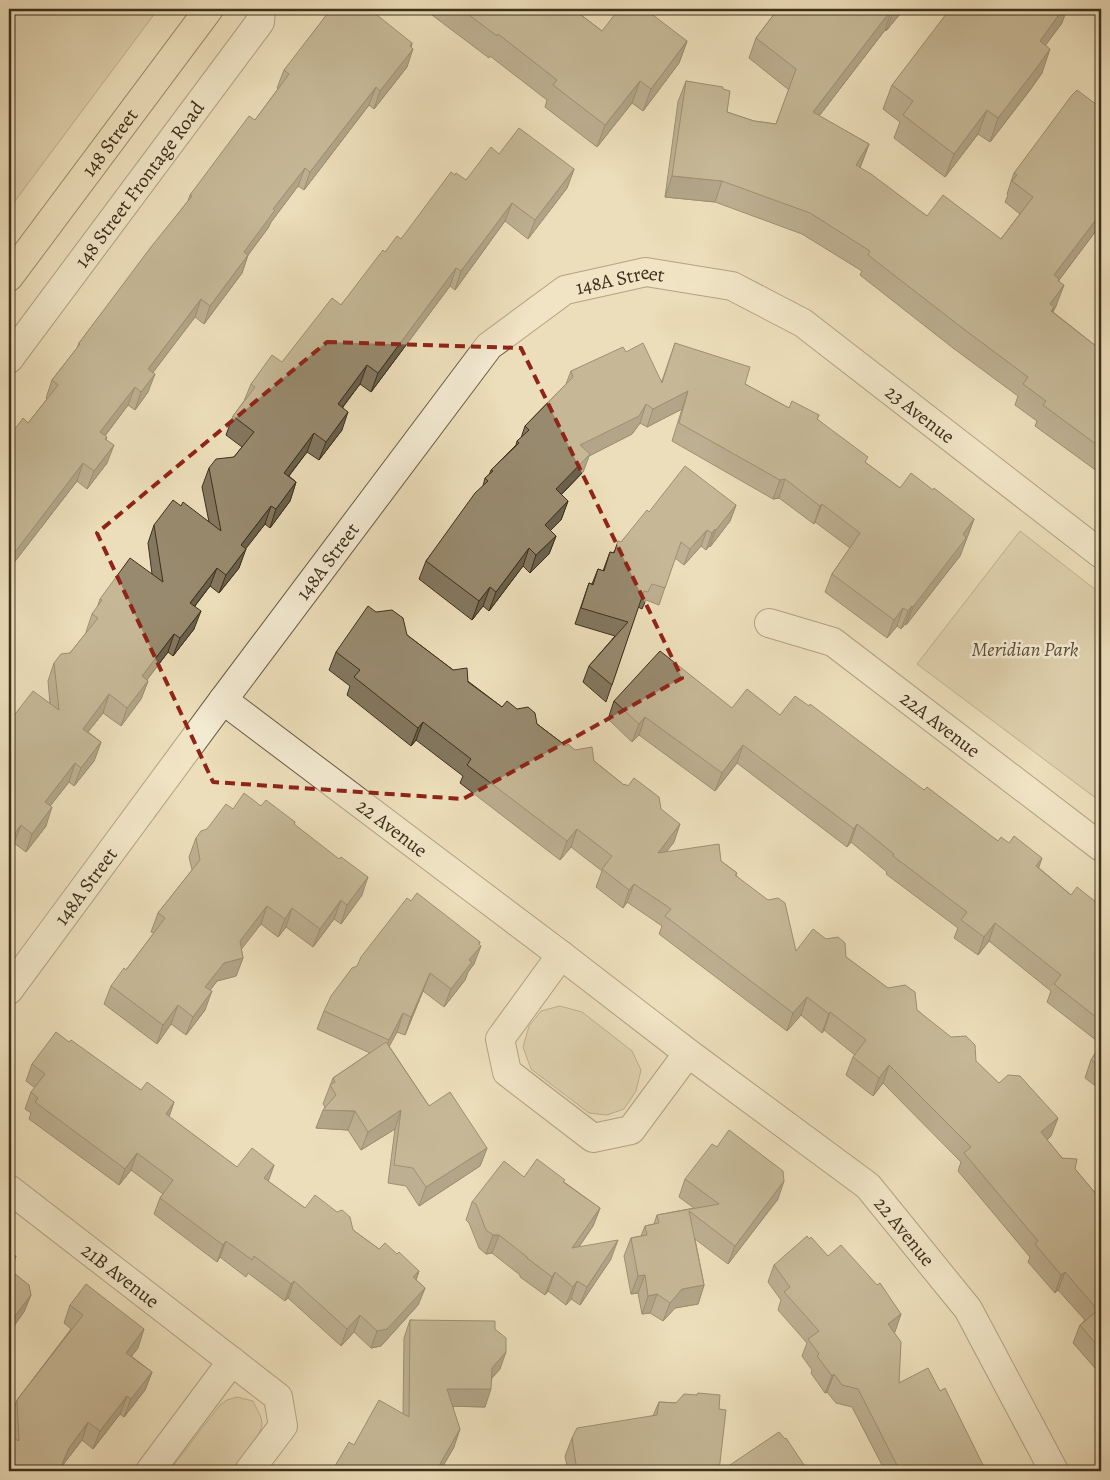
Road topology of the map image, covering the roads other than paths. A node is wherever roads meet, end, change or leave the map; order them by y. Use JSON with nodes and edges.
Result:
{"nodes":[{"id":1,"x":209,"y":9,"type":"edge"},
{"id":2,"x":261,"y":9,"type":"edge"},
{"id":3,"x":9,"y":276,"type":"edge"},
{"id":4,"x":732,"y":286,"type":"joint"},
{"id":5,"x":9,"y":359,"type":"edge"},
{"id":6,"x":1101,"y":554,"type":"edge"},
{"id":7,"x":769,"y":623,"type":"dead end"},
{"id":8,"x":224,"y":700,"type":"junction"},
{"id":9,"x":1101,"y":847,"type":"edge"},
{"id":10,"x":561,"y":955,"type":"junction"},
{"id":11,"x":9,"y":990,"type":"edge"},
{"id":12,"x":688,"y":1053,"type":"junction"},
{"id":13,"x":9,"y":1189,"type":"edge"},
{"id":14,"x":232,"y":1361,"type":"junction"},
{"id":15,"x":150,"y":1471,"type":"edge"},
{"id":16,"x":249,"y":1471,"type":"edge"},
{"id":17,"x":1054,"y":1471,"type":"edge"}],
"edges":[{"from":1,"to":3,"type":"main road","name":"148 Street"},
{"from":2,"to":5,"type":"street","name":"148 Street Frontage Road"},
{"from":4,"to":6,"type":"street","name":"23 Avenue"},
{"from":4,"to":8,"type":"street","name":"148A Street"},
{"from":7,"to":9,"type":"street","name":"22A Avenue"},
{"from":8,"to":10,"type":"street","name":"22 Avenue"},
{"from":8,"to":11,"type":"street","name":"148A Street"},
{"from":10,"to":12,"type":"street","name":"22 Avenue"},
{"from":10,"to":12,"type":"street"},
{"from":12,"to":17,"type":"street","name":"22 Avenue"},
{"from":13,"to":14,"type":"street","name":"21B Avenue"},
{"from":14,"to":15,"type":"street"},
{"from":14,"to":16,"type":"street","name":"21B Avenue"}]}
